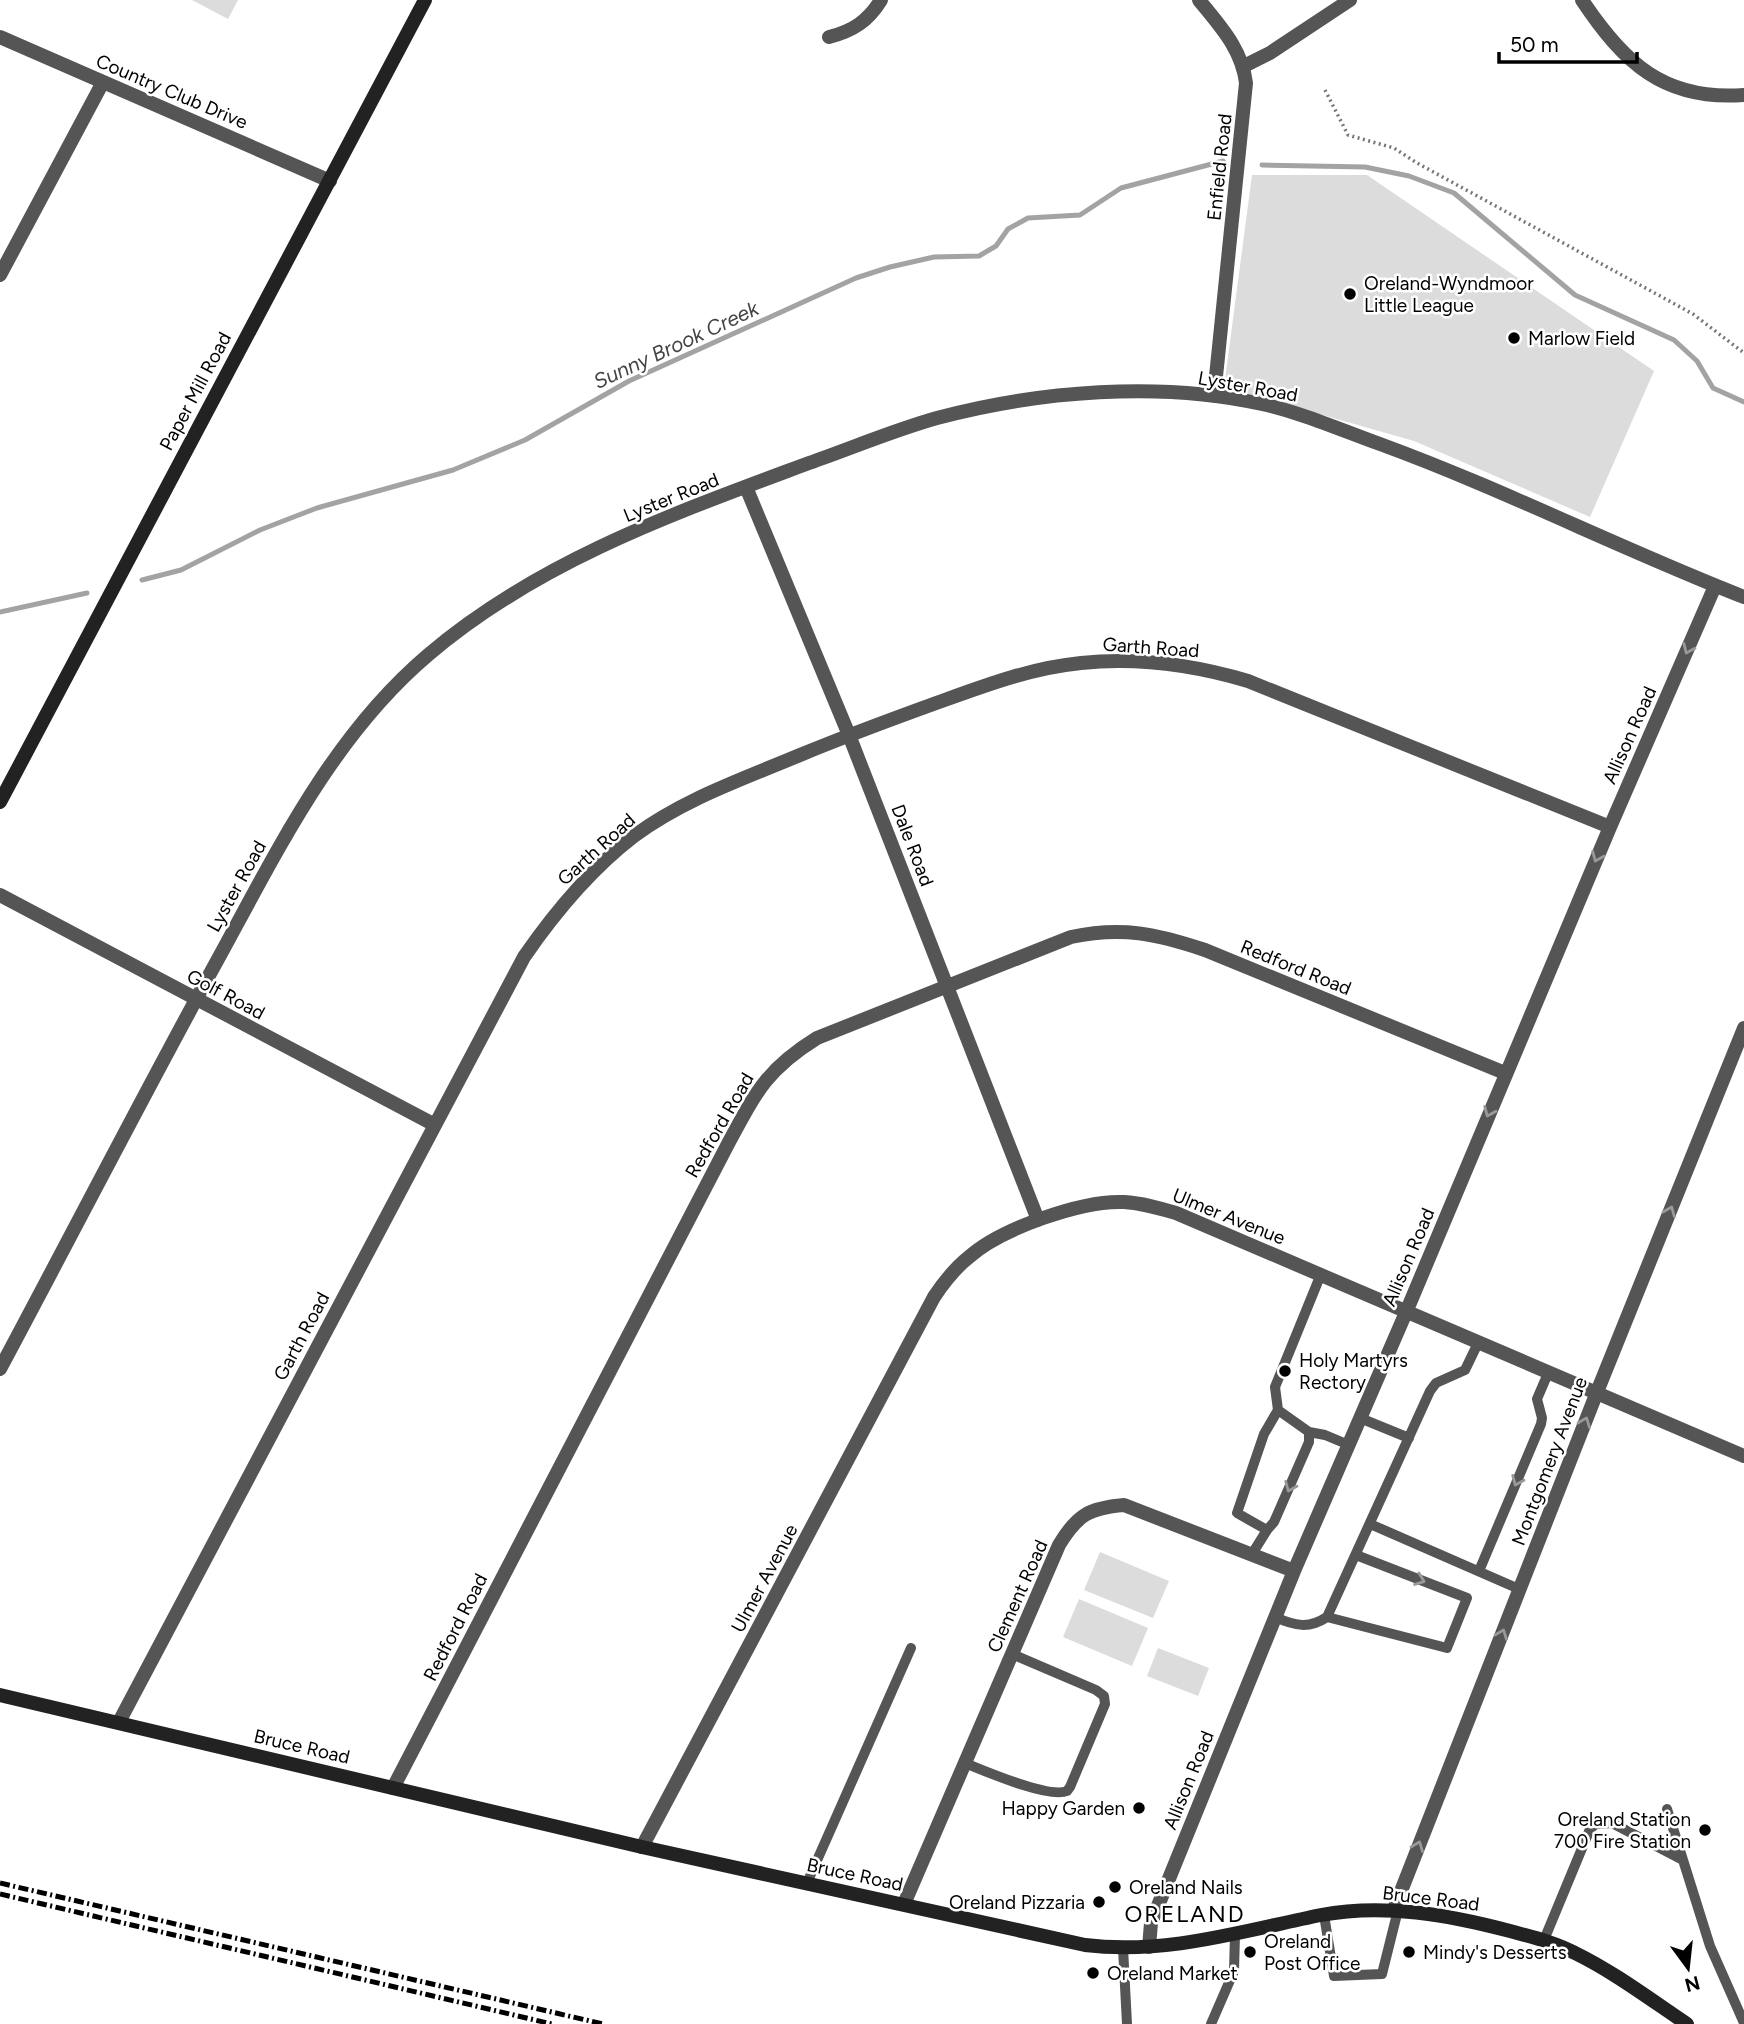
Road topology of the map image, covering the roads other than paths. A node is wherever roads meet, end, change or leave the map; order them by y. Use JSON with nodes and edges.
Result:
{"nodes":[{"id":1,"x":425,"y":0,"type":"edge"},
{"id":2,"x":881,"y":0,"type":"edge"},
{"id":3,"x":1199,"y":0,"type":"edge"},
{"id":4,"x":1350,"y":0,"type":"edge"},
{"id":5,"x":1582,"y":0,"type":"edge"},
{"id":6,"x":1594,"y":7,"type":"edge"},
{"id":7,"x":0,"y":37,"type":"edge"},
{"id":8,"x":830,"y":37,"type":"dead end"},
{"id":9,"x":1244,"y":66,"type":"junction"},
{"id":10,"x":103,"y":82,"type":"junction"},
{"id":11,"x":1744,"y":94,"type":"edge"},
{"id":12,"x":330,"y":181,"type":"junction"},
{"id":13,"x":0,"y":275,"type":"edge"},
{"id":14,"x":1214,"y":396,"type":"junction"},
{"id":15,"x":746,"y":487,"type":"junction"},
{"id":16,"x":1715,"y":586,"type":"junction"},
{"id":17,"x":1744,"y":597,"type":"edge"},
{"id":18,"x":849,"y":735,"type":"junction"},
{"id":19,"x":0,"y":802,"type":"edge"},
{"id":20,"x":1609,"y":827,"type":"junction"},
{"id":21,"x":0,"y":895,"type":"edge"},
{"id":22,"x":948,"y":987,"type":"junction"},
{"id":23,"x":196,"y":1000,"type":"junction"},
{"id":24,"x":1744,"y":1028,"type":"edge"},
{"id":25,"x":1506,"y":1073,"type":"junction"},
{"id":26,"x":435,"y":1125,"type":"junction"},
{"id":27,"x":1038,"y":1220,"type":"junction"},
{"id":28,"x":1321,"y":1274,"type":"junction"},
{"id":29,"x":1407,"y":1310,"type":"junction"},
{"id":30,"x":1479,"y":1341,"type":"junction"},
{"id":31,"x":0,"y":1369,"type":"edge"},
{"id":32,"x":1549,"y":1371,"type":"junction"},
{"id":33,"x":1597,"y":1392,"type":"junction"},
{"id":34,"x":1278,"y":1410,"type":"junction"},
{"id":35,"x":1360,"y":1418,"type":"junction"},
{"id":36,"x":1309,"y":1437,"type":"junction"},
{"id":37,"x":1409,"y":1438,"type":"junction"},
{"id":38,"x":1349,"y":1445,"type":"junction"},
{"id":39,"x":1744,"y":1456,"type":"edge"},
{"id":40,"x":1370,"y":1524,"type":"junction"},
{"id":41,"x":1267,"y":1530,"type":"junction"},
{"id":42,"x":1252,"y":1554,"type":"junction"},
{"id":43,"x":1356,"y":1555,"type":"junction"},
{"id":44,"x":1294,"y":1571,"type":"junction"},
{"id":45,"x":1479,"y":1571,"type":"junction"},
{"id":46,"x":1519,"y":1589,"type":"junction"},
{"id":47,"x":1327,"y":1617,"type":"junction"},
{"id":48,"x":1275,"y":1618,"type":"junction"},
{"id":49,"x":911,"y":1647,"type":"dead end"},
{"id":50,"x":1012,"y":1654,"type":"junction"},
{"id":51,"x":0,"y":1695,"type":"edge"},
{"id":52,"x":119,"y":1722,"type":"junction"},
{"id":53,"x":965,"y":1763,"type":"junction"},
{"id":54,"x":393,"y":1788,"type":"junction"},
{"id":55,"x":1667,"y":1809,"type":"dead end"},
{"id":56,"x":642,"y":1847,"type":"junction"},
{"id":57,"x":1683,"y":1860,"type":"junction"},
{"id":58,"x":807,"y":1883,"type":"junction"},
{"id":59,"x":904,"y":1904,"type":"junction"},
{"id":60,"x":1396,"y":1910,"type":"junction"},
{"id":61,"x":1324,"y":1915,"type":"junction"},
{"id":62,"x":1235,"y":1935,"type":"junction"},
{"id":63,"x":1544,"y":1940,"type":"junction"},
{"id":64,"x":1149,"y":1947,"type":"junction"},
{"id":65,"x":1123,"y":1948,"type":"junction"},
{"id":66,"x":1654,"y":2002,"type":"junction"},
{"id":67,"x":1744,"y":2023,"type":"edge"},
{"id":68,"x":1127,"y":2024,"type":"edge"},
{"id":69,"x":1211,"y":2024,"type":"edge"},
{"id":70,"x":1665,"y":2024,"type":"edge"},
{"id":71,"x":1687,"y":2024,"type":"edge"}],
"edges":[{"from":1,"to":12,"type":"street","name":"Paper Mill Road"},
{"from":2,"to":8,"type":"street"},
{"from":3,"to":9,"type":"street"},
{"from":4,"to":9,"type":"street"},
{"from":5,"to":6,"type":"street"},
{"from":6,"to":11,"type":"street"},
{"from":7,"to":10,"type":"street","name":"Country Club Drive"},
{"from":9,"to":14,"type":"street","name":"Enfield Road"},
{"from":10,"to":12,"type":"street","name":"Country Club Drive"},
{"from":10,"to":13,"type":"street"},
{"from":12,"to":19,"type":"street","name":"Paper Mill Road"},
{"from":14,"to":15,"type":"street","name":"Lyster Road"},
{"from":14,"to":16,"type":"street","name":"Lyster Road"},
{"from":15,"to":18,"type":"street","name":"Dale Road"},
{"from":15,"to":23,"type":"street","name":"Lyster Road"},
{"from":16,"to":17,"type":"street","name":"Lyster Road"},
{"from":16,"to":20,"type":"street","name":"Allison Road","one_way":true},
{"from":18,"to":20,"type":"street","name":"Garth Road"},
{"from":18,"to":22,"type":"street","name":"Dale Road"},
{"from":18,"to":26,"type":"street","name":"Garth Road"},
{"from":20,"to":25,"type":"street","name":"Allison Road","one_way":true},
{"from":21,"to":23,"type":"street","name":"Golf Road"},
{"from":22,"to":25,"type":"street","name":"Redford Road"},
{"from":22,"to":27,"type":"street","name":"Dale Road"},
{"from":22,"to":54,"type":"street","name":"Redford Road"},
{"from":23,"to":26,"type":"street","name":"Golf Road"},
{"from":23,"to":31,"type":"street","name":"Lyster Road"},
{"from":33,"to":24,"type":"street","name":"Montgomery Avenue","one_way":true},
{"from":25,"to":29,"type":"street","name":"Allison Road","one_way":true},
{"from":26,"to":52,"type":"street","name":"Garth Road"},
{"from":27,"to":28,"type":"street","name":"Ulmer Avenue"},
{"from":27,"to":56,"type":"street","name":"Ulmer Avenue"},
{"from":28,"to":29,"type":"street","name":"Ulmer Avenue"},
{"from":28,"to":34,"type":"lane"},
{"from":29,"to":30,"type":"street","name":"Ulmer Avenue"},
{"from":29,"to":35,"type":"street","name":"Allison Road"},
{"from":30,"to":32,"type":"street","name":"Ulmer Avenue"},
{"from":30,"to":37,"type":"lane"},
{"from":32,"to":33,"type":"street","name":"Ulmer Avenue"},
{"from":32,"to":45,"type":"lane","one_way":true},
{"from":33,"to":39,"type":"street","name":"Ulmer Avenue"},
{"from":46,"to":33,"type":"street","name":"Montgomery Avenue","one_way":true},
{"from":34,"to":36,"type":"lane"},
{"from":34,"to":41,"type":"lane"},
{"from":35,"to":37,"type":"lane"},
{"from":35,"to":38,"type":"street","name":"Allison Road"},
{"from":36,"to":38,"type":"lane"},
{"from":36,"to":41,"type":"lane","one_way":true},
{"from":37,"to":40,"type":"lane"},
{"from":38,"to":44,"type":"street","name":"Allison Road"},
{"from":40,"to":43,"type":"lane"},
{"from":40,"to":45,"type":"lane"},
{"from":41,"to":42,"type":"lane"},
{"from":42,"to":44,"type":"street","name":"Clement Road"},
{"from":42,"to":50,"type":"street","name":"Clement Road"},
{"from":43,"to":47,"type":"lane"},
{"from":43,"to":47,"type":"lane","one_way":true},
{"from":44,"to":48,"type":"street","name":"Allison Road"},
{"from":45,"to":46,"type":"lane"},
{"from":60,"to":46,"type":"street","name":"Montgomery Avenue","one_way":true},
{"from":47,"to":48,"type":"lane"},
{"from":48,"to":64,"type":"street","name":"Allison Road"},
{"from":49,"to":58,"type":"lane"},
{"from":50,"to":53,"type":"street","name":"Clement Road"},
{"from":50,"to":53,"type":"lane"},
{"from":51,"to":52,"type":"street","name":"Bruce Road"},
{"from":52,"to":54,"type":"street","name":"Bruce Road"},
{"from":53,"to":59,"type":"street","name":"Clement Road"},
{"from":54,"to":56,"type":"street","name":"Bruce Road"},
{"from":55,"to":57,"type":"lane"},
{"from":56,"to":58,"type":"street","name":"Bruce Road"},
{"from":57,"to":63,"type":"lane"},
{"from":57,"to":67,"type":"lane"},
{"from":58,"to":59,"type":"street","name":"Bruce Road"},
{"from":59,"to":65,"type":"street","name":"Bruce Road"},
{"from":60,"to":61,"type":"street","name":"Bruce Road"},
{"from":60,"to":61,"type":"lane"},
{"from":60,"to":63,"type":"street","name":"Bruce Road"},
{"from":61,"to":62,"type":"street","name":"Bruce Road"},
{"from":62,"to":64,"type":"street","name":"Bruce Road"},
{"from":62,"to":69,"type":"lane"},
{"from":63,"to":66,"type":"street","name":"Bruce Road"},
{"from":64,"to":65,"type":"street","name":"Bruce Road"},
{"from":65,"to":68,"type":"lane"},
{"from":66,"to":70,"type":"street"},
{"from":66,"to":71,"type":"street","name":"Bruce Road"}]}
